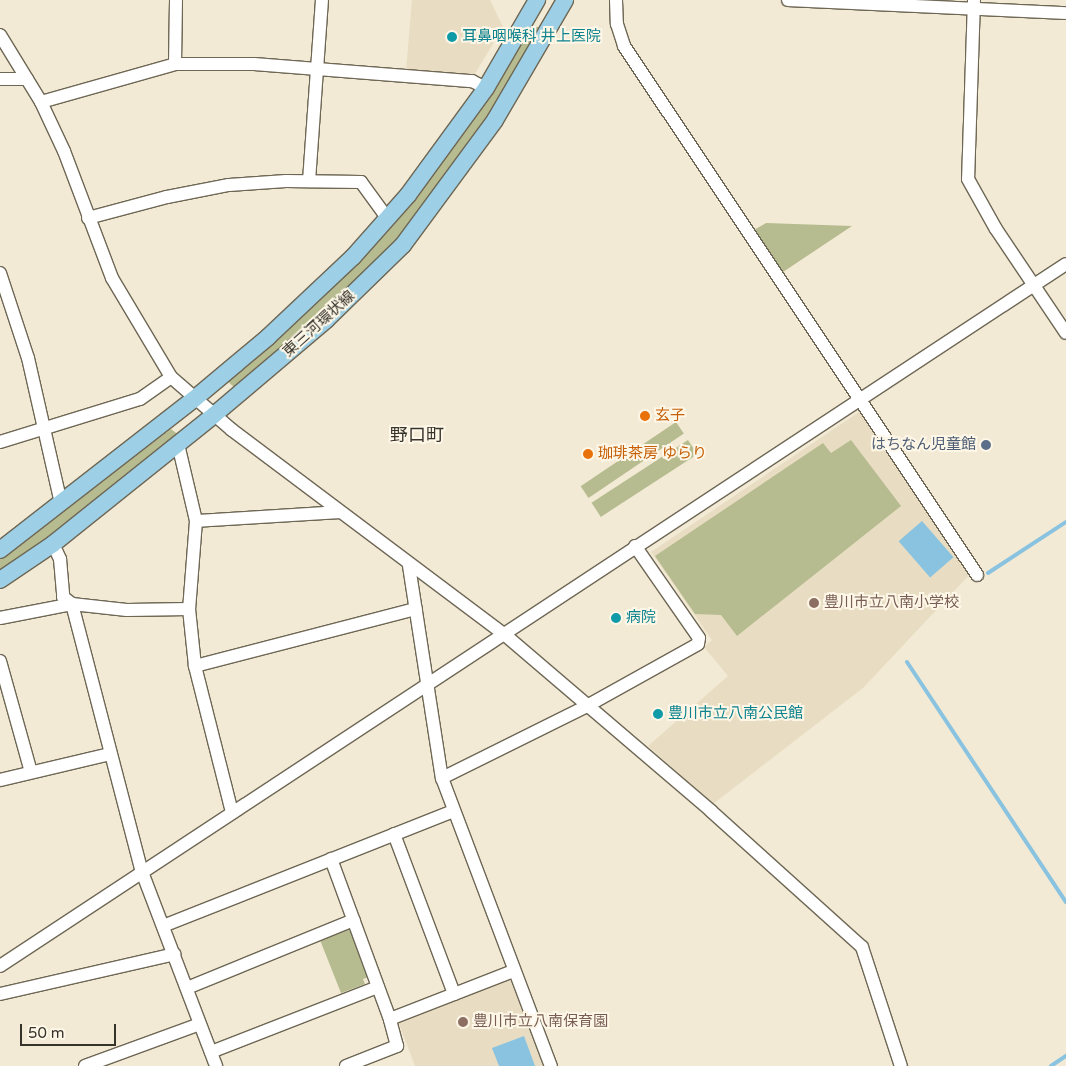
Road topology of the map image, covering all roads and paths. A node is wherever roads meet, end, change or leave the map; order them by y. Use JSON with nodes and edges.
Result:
{"nodes":[{"id":1,"x":176,"y":0,"type":"edge"},
{"id":2,"x":322,"y":0,"type":"edge"},
{"id":3,"x":537,"y":0,"type":"edge"},
{"id":4,"x":565,"y":0,"type":"edge"},
{"id":5,"x":616,"y":0,"type":"edge"},
{"id":6,"x":788,"y":0,"type":"edge"},
{"id":7,"x":974,"y":5,"type":"edge"},
{"id":8,"x":1066,"y":13,"type":"edge"},
{"id":9,"x":0,"y":35,"type":"edge"},
{"id":10,"x":175,"y":64,"type":"junction"},
{"id":11,"x":316,"y":69,"type":"junction"},
{"id":12,"x":0,"y":79,"type":"edge"},
{"id":13,"x":27,"y":79,"type":"junction"},
{"id":14,"x":486,"y":88,"type":"junction"},
{"id":15,"x":41,"y":102,"type":"junction"},
{"id":16,"x":309,"y":181,"type":"junction"},
{"id":17,"x":88,"y":218,"type":"junction"},
{"id":18,"x":388,"y":219,"type":"junction"},
{"id":19,"x":1066,"y":264,"type":"edge"},
{"id":20,"x":0,"y":274,"type":"edge"},
{"id":21,"x":1034,"y":285,"type":"junction"},
{"id":22,"x":1066,"y":333,"type":"edge"},
{"id":23,"x":171,"y":376,"type":"junction"},
{"id":24,"x":858,"y":399,"type":"junction"},
{"id":25,"x":193,"y":400,"type":"junction"},
{"id":26,"x":214,"y":415,"type":"junction"},
{"id":27,"x":44,"y":431,"type":"junction"},
{"id":28,"x":0,"y":442,"type":"edge"},
{"id":29,"x":178,"y":444,"type":"junction"},
{"id":30,"x":61,"y":503,"type":"junction"},
{"id":31,"x":339,"y":512,"type":"junction"},
{"id":32,"x":196,"y":521,"type":"junction"},
{"id":33,"x":53,"y":544,"type":"junction"},
{"id":34,"x":635,"y":546,"type":"junction"},
{"id":35,"x":0,"y":550,"type":"edge"},
{"id":36,"x":409,"y":566,"type":"junction"},
{"id":37,"x":977,"y":575,"type":"dead end"},
{"id":38,"x":0,"y":580,"type":"edge"},
{"id":39,"x":72,"y":604,"type":"junction"},
{"id":40,"x":189,"y":608,"type":"junction"},
{"id":41,"x":416,"y":608,"type":"junction"},
{"id":42,"x":0,"y":618,"type":"edge"},
{"id":43,"x":504,"y":634,"type":"junction"},
{"id":44,"x":0,"y":661,"type":"edge"},
{"id":45,"x":195,"y":666,"type":"junction"},
{"id":46,"x":427,"y":685,"type":"junction"},
{"id":47,"x":585,"y":707,"type":"junction"},
{"id":48,"x":110,"y":754,"type":"junction"},
{"id":49,"x":31,"y":772,"type":"junction"},
{"id":50,"x":442,"y":778,"type":"junction"},
{"id":51,"x":0,"y":780,"type":"edge"},
{"id":52,"x":453,"y":811,"type":"junction"},
{"id":53,"x":232,"y":812,"type":"junction"},
{"id":54,"x":394,"y":834,"type":"junction"},
{"id":55,"x":331,"y":859,"type":"junction"},
{"id":56,"x":142,"y":872,"type":"junction"},
{"id":57,"x":354,"y":920,"type":"junction"},
{"id":58,"x":163,"y":926,"type":"junction"},
{"id":59,"x":174,"y":954,"type":"junction"},
{"id":60,"x":0,"y":966,"type":"edge"},
{"id":61,"x":513,"y":971,"type":"junction"},
{"id":62,"x":378,"y":987,"type":"junction"},
{"id":63,"x":187,"y":988,"type":"junction"},
{"id":64,"x":0,"y":994,"type":"edge"},
{"id":65,"x":454,"y":994,"type":"junction"},
{"id":66,"x":390,"y":1019,"type":"junction"},
{"id":67,"x":200,"y":1024,"type":"junction"},
{"id":68,"x":211,"y":1052,"type":"junction"},
{"id":69,"x":85,"y":1066,"type":"edge"},
{"id":70,"x":216,"y":1066,"type":"edge"},
{"id":71,"x":346,"y":1066,"type":"edge"},
{"id":72,"x":552,"y":1066,"type":"edge"},
{"id":73,"x":900,"y":1066,"type":"edge"}],
"edges":[{"from":1,"to":10,"type":"street"},
{"from":2,"to":11,"type":"street"},
{"from":3,"to":14,"type":"main road","name":"東三河環状線"},
{"from":4,"to":26,"type":"main road","name":"東三河環状線"},
{"from":5,"to":24,"type":"street"},
{"from":6,"to":7,"type":"street"},
{"from":7,"to":8,"type":"street"},
{"from":7,"to":21,"type":"street"},
{"from":9,"to":13,"type":"street"},
{"from":10,"to":11,"type":"street"},
{"from":10,"to":15,"type":"street"},
{"from":11,"to":14,"type":"street"},
{"from":11,"to":16,"type":"street"},
{"from":12,"to":13,"type":"street"},
{"from":13,"to":15,"type":"street"},
{"from":14,"to":18,"type":"main road","name":"東三河環状線"},
{"from":15,"to":17,"type":"street"},
{"from":16,"to":17,"type":"street"},
{"from":16,"to":18,"type":"street"},
{"from":17,"to":23,"type":"street"},
{"from":18,"to":25,"type":"main road","name":"東三河環状線"},
{"from":19,"to":21,"type":"street"},
{"from":20,"to":27,"type":"street"},
{"from":21,"to":22,"type":"street"},
{"from":21,"to":24,"type":"street"},
{"from":23,"to":25,"type":"street"},
{"from":23,"to":27,"type":"street"},
{"from":24,"to":34,"type":"street"},
{"from":24,"to":37,"type":"street"},
{"from":25,"to":26,"type":"street"},
{"from":25,"to":30,"type":"main road","name":"東三河環状線"},
{"from":26,"to":29,"type":"main road","name":"東三河環状線"},
{"from":26,"to":31,"type":"street"},
{"from":27,"to":28,"type":"street"},
{"from":27,"to":30,"type":"street"},
{"from":29,"to":32,"type":"street"},
{"from":29,"to":33,"type":"main road","name":"東三河環状線"},
{"from":30,"to":35,"type":"main road","name":"東三河環状線"},
{"from":31,"to":32,"type":"street"},
{"from":31,"to":36,"type":"street"},
{"from":32,"to":40,"type":"street"},
{"from":33,"to":38,"type":"main road","name":"東三河環状線"},
{"from":33,"to":39,"type":"street"},
{"from":34,"to":43,"type":"street"},
{"from":34,"to":47,"type":"street"},
{"from":36,"to":41,"type":"street"},
{"from":36,"to":43,"type":"street"},
{"from":39,"to":40,"type":"street"},
{"from":39,"to":42,"type":"street"},
{"from":39,"to":48,"type":"street"},
{"from":40,"to":45,"type":"street"},
{"from":41,"to":45,"type":"street"},
{"from":41,"to":46,"type":"street"},
{"from":43,"to":46,"type":"street"},
{"from":43,"to":47,"type":"street"},
{"from":44,"to":49,"type":"street"},
{"from":45,"to":53,"type":"street"},
{"from":46,"to":50,"type":"street"},
{"from":46,"to":53,"type":"street"},
{"from":47,"to":50,"type":"street"},
{"from":47,"to":73,"type":"street"},
{"from":48,"to":49,"type":"street"},
{"from":48,"to":56,"type":"street"},
{"from":49,"to":51,"type":"street"},
{"from":50,"to":52,"type":"street"},
{"from":52,"to":54,"type":"street"},
{"from":52,"to":61,"type":"street"},
{"from":53,"to":56,"type":"street"},
{"from":54,"to":55,"type":"street"},
{"from":54,"to":65,"type":"street"},
{"from":55,"to":57,"type":"street"},
{"from":55,"to":58,"type":"street"},
{"from":56,"to":58,"type":"street"},
{"from":56,"to":60,"type":"street"},
{"from":57,"to":62,"type":"street"},
{"from":57,"to":63,"type":"street"},
{"from":58,"to":59,"type":"street"},
{"from":59,"to":63,"type":"street"},
{"from":59,"to":64,"type":"street"},
{"from":61,"to":65,"type":"street"},
{"from":61,"to":72,"type":"street"},
{"from":62,"to":66,"type":"street"},
{"from":62,"to":68,"type":"street"},
{"from":63,"to":67,"type":"street"},
{"from":65,"to":66,"type":"street"},
{"from":66,"to":71,"type":"street"},
{"from":67,"to":68,"type":"street"},
{"from":67,"to":69,"type":"street"},
{"from":68,"to":70,"type":"street"}]}
